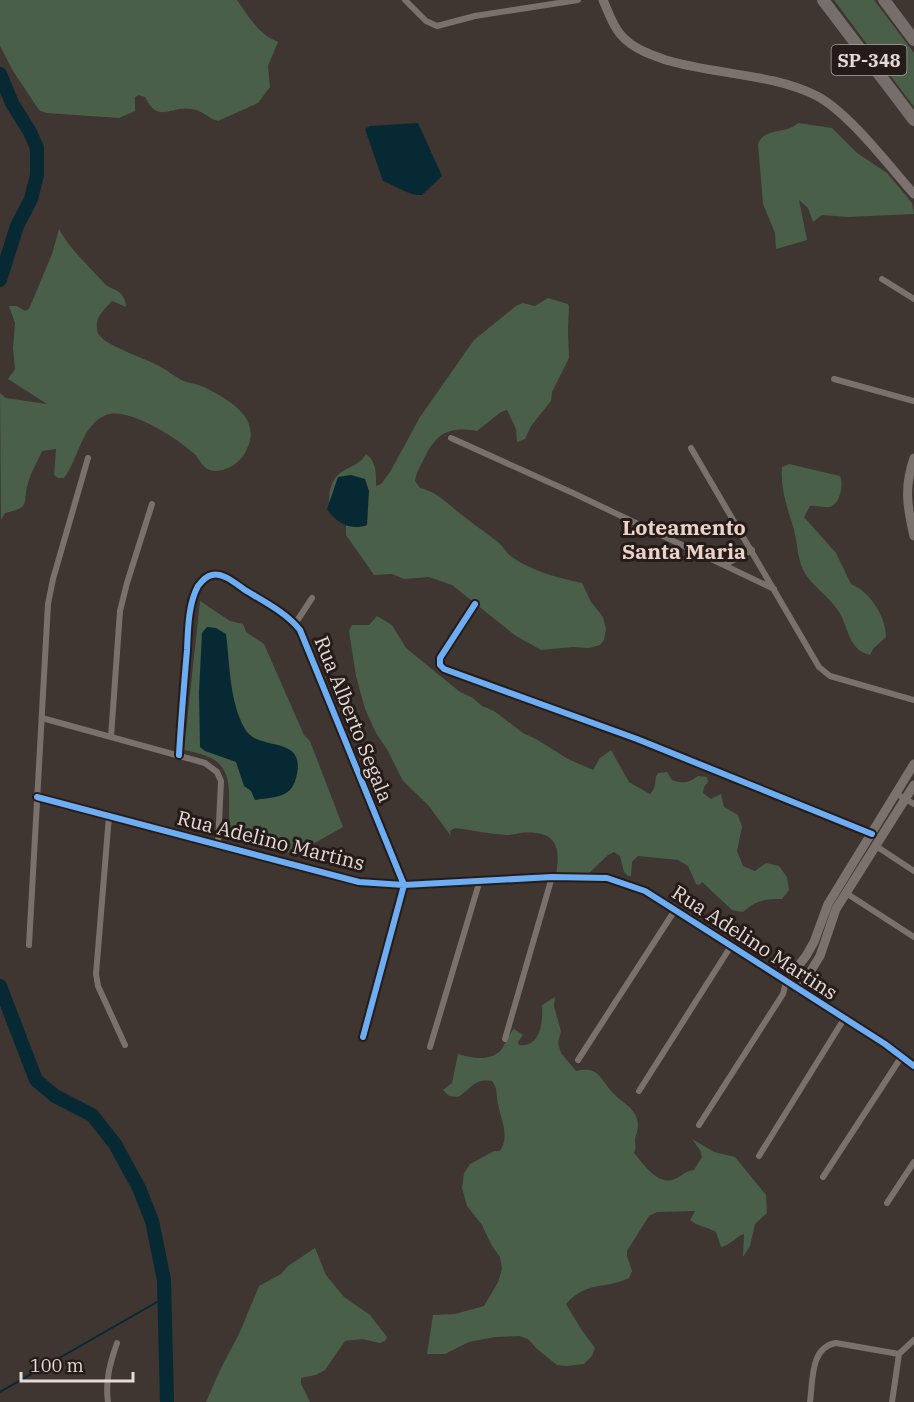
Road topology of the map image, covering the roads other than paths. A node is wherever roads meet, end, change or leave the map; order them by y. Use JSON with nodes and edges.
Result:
{"nodes":[{"id":1,"x":405,"y":0,"type":"edge"},
{"id":2,"x":578,"y":0,"type":"edge"},
{"id":3,"x":603,"y":0,"type":"edge"},
{"id":4,"x":823,"y":0,"type":"edge"},
{"id":5,"x":884,"y":0,"type":"edge"},
{"id":6,"x":914,"y":40,"type":"edge"},
{"id":7,"x":914,"y":120,"type":"edge"},
{"id":8,"x":914,"y":194,"type":"edge"},
{"id":9,"x":882,"y":279,"type":"dead end"},
{"id":10,"x":914,"y":300,"type":"edge"},
{"id":11,"x":834,"y":379,"type":"dead end"},
{"id":12,"x":914,"y":401,"type":"edge"},
{"id":13,"x":451,"y":438,"type":"dead end"},
{"id":14,"x":691,"y":448,"type":"dead end"},
{"id":15,"x":88,"y":458,"type":"dead end"},
{"id":16,"x":914,"y":458,"type":"edge"},
{"id":17,"x":152,"y":504,"type":"dead end"},
{"id":18,"x":914,"y":536,"type":"edge"},
{"id":19,"x":752,"y":550,"type":"junction"},
{"id":20,"x":724,"y":565,"type":"junction"},
{"id":21,"x":774,"y":589,"type":"junction"},
{"id":22,"x":312,"y":598,"type":"dead end"},
{"id":23,"x":475,"y":604,"type":"dead end"},
{"id":24,"x":295,"y":624,"type":"junction"},
{"id":25,"x":914,"y":700,"type":"edge"},
{"id":26,"x":42,"y":717,"type":"junction"},
{"id":27,"x":111,"y":737,"type":"junction"},
{"id":28,"x":179,"y":755,"type":"junction"},
{"id":29,"x":914,"y":764,"type":"edge"},
{"id":30,"x":914,"y":785,"type":"edge"},
{"id":31,"x":897,"y":794,"type":"junction"},
{"id":32,"x":38,"y":797,"type":"junction"},
{"id":33,"x":910,"y":802,"type":"edge"},
{"id":34,"x":109,"y":816,"type":"junction"},
{"id":35,"x":872,"y":834,"type":"junction"},
{"id":36,"x":218,"y":844,"type":"junction"},
{"id":37,"x":876,"y":846,"type":"junction"},
{"id":38,"x":914,"y":871,"type":"edge"},
{"id":39,"x":552,"y":877,"type":"junction"},
{"id":40,"x":480,"y":880,"type":"junction"},
{"id":41,"x":404,"y":885,"type":"junction"},
{"id":42,"x":846,"y":893,"type":"junction"},
{"id":43,"x":675,"y":910,"type":"junction"},
{"id":44,"x":914,"y":937,"type":"edge"},
{"id":45,"x":29,"y":945,"type":"dead end"},
{"id":46,"x":731,"y":946,"type":"junction"},
{"id":47,"x":786,"y":982,"type":"junction"},
{"id":48,"x":799,"y":990,"type":"junction"},
{"id":49,"x":783,"y":994,"type":"junction"},
{"id":50,"x":844,"y":1019,"type":"junction"},
{"id":51,"x":363,"y":1037,"type":"dead end"},
{"id":52,"x":505,"y":1039,"type":"dead end"},
{"id":53,"x":125,"y":1045,"type":"dead end"},
{"id":54,"x":430,"y":1047,"type":"dead end"},
{"id":55,"x":902,"y":1056,"type":"junction"},
{"id":56,"x":578,"y":1060,"type":"dead end"},
{"id":57,"x":914,"y":1066,"type":"edge"},
{"id":58,"x":639,"y":1091,"type":"dead end"},
{"id":59,"x":699,"y":1125,"type":"dead end"},
{"id":60,"x":759,"y":1156,"type":"dead end"},
{"id":61,"x":914,"y":1162,"type":"edge"},
{"id":62,"x":823,"y":1177,"type":"dead end"},
{"id":63,"x":887,"y":1203,"type":"dead end"},
{"id":64,"x":914,"y":1341,"type":"edge"},
{"id":65,"x":117,"y":1343,"type":"dead end"},
{"id":66,"x":899,"y":1354,"type":"junction"},
{"id":67,"x":108,"y":1402,"type":"edge"},
{"id":68,"x":810,"y":1402,"type":"edge"},
{"id":69,"x":892,"y":1402,"type":"edge"}],
"edges":[{"from":1,"to":2,"type":"street"},
{"from":3,"to":8,"type":"street"},
{"from":4,"to":7,"type":"highway","number":"SP-348"},
{"from":5,"to":6,"type":"highway","number":"SP-348"},
{"from":9,"to":10,"type":"street"},
{"from":11,"to":12,"type":"street"},
{"from":13,"to":20,"type":"street"},
{"from":14,"to":19,"type":"street"},
{"from":15,"to":26,"type":"street"},
{"from":16,"to":18,"type":"street"},
{"from":17,"to":27,"type":"street"},
{"from":19,"to":20,"type":"street"},
{"from":19,"to":21,"type":"street"},
{"from":20,"to":21,"type":"street"},
{"from":21,"to":25,"type":"street"},
{"from":22,"to":24,"type":"street"},
{"from":23,"to":35,"type":"street"},
{"from":24,"to":28,"type":"street","name":"Rua Alberto Segala"},
{"from":24,"to":41,"type":"street","name":"Rua Alberto Segala"},
{"from":26,"to":27,"type":"street"},
{"from":26,"to":32,"type":"street"},
{"from":27,"to":28,"type":"street"},
{"from":28,"to":36,"type":"street"},
{"from":29,"to":31,"type":"street"},
{"from":30,"to":33,"type":"street"},
{"from":31,"to":33,"type":"street"},
{"from":31,"to":35,"type":"street"},
{"from":32,"to":34,"type":"street","name":"Rua Adelino Martins"},
{"from":32,"to":45,"type":"street"},
{"from":33,"to":37,"type":"street"},
{"from":34,"to":36,"type":"street","name":"Rua Adelino Martins"},
{"from":34,"to":53,"type":"street"},
{"from":35,"to":47,"type":"street"},
{"from":36,"to":41,"type":"street","name":"Rua Adelino Martins"},
{"from":37,"to":38,"type":"street"},
{"from":37,"to":42,"type":"street"},
{"from":39,"to":40,"type":"street","name":"Rua Adelino Martins"},
{"from":39,"to":43,"type":"street","name":"Rua Adelino Martins"},
{"from":39,"to":52,"type":"street"},
{"from":40,"to":41,"type":"street","name":"Rua Adelino Martins"},
{"from":40,"to":54,"type":"street"},
{"from":41,"to":51,"type":"street"},
{"from":42,"to":44,"type":"street"},
{"from":42,"to":48,"type":"street"},
{"from":43,"to":46,"type":"street","name":"Rua Adelino Martins"},
{"from":43,"to":56,"type":"street"},
{"from":46,"to":47,"type":"street","name":"Rua Adelino Martins"},
{"from":46,"to":58,"type":"street"},
{"from":47,"to":48,"type":"street","name":"Rua Adelino Martins"},
{"from":47,"to":49,"type":"street"},
{"from":48,"to":49,"type":"street"},
{"from":48,"to":50,"type":"street","name":"Rua Adelino Martins"},
{"from":49,"to":59,"type":"street"},
{"from":50,"to":55,"type":"street","name":"Rua Adelino Martins"},
{"from":50,"to":60,"type":"street"},
{"from":55,"to":57,"type":"street","name":"Rua Adelino Martins"},
{"from":55,"to":62,"type":"street"},
{"from":61,"to":63,"type":"street"},
{"from":64,"to":66,"type":"street"},
{"from":65,"to":67,"type":"street"},
{"from":66,"to":68,"type":"street"},
{"from":66,"to":69,"type":"street"}]}
